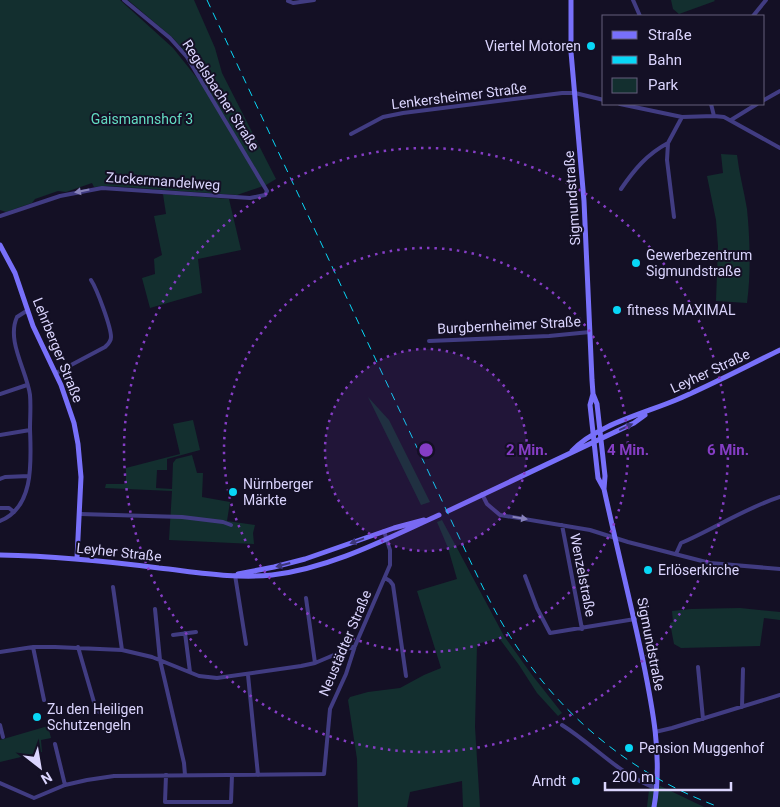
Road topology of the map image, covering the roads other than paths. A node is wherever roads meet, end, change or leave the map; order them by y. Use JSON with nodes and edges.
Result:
{"nodes":[{"id":1,"x":124,"y":0,"type":"edge"},
{"id":2,"x":314,"y":0,"type":"edge"},
{"id":3,"x":571,"y":0,"type":"edge"},
{"id":4,"x":633,"y":0,"type":"edge"},
{"id":5,"x":766,"y":0,"type":"edge"},
{"id":6,"x":288,"y":1,"type":"edge"},
{"id":7,"x":640,"y":15,"type":"edge"},
{"id":8,"x":754,"y":15,"type":"edge"},
{"id":9,"x":780,"y":91,"type":"edge"},
{"id":10,"x":574,"y":94,"type":"junction"},
{"id":11,"x":765,"y":99,"type":"edge"},
{"id":12,"x":602,"y":100,"type":"edge"},
{"id":13,"x":625,"y":105,"type":"edge"},
{"id":14,"x":711,"y":105,"type":"edge"},
{"id":15,"x":755,"y":105,"type":"edge"},
{"id":16,"x":714,"y":116,"type":"junction"},
{"id":17,"x":682,"y":117,"type":"junction"},
{"id":18,"x":731,"y":120,"type":"junction"},
{"id":19,"x":351,"y":134,"type":"dead end"},
{"id":20,"x":668,"y":143,"type":"junction"},
{"id":21,"x":780,"y":148,"type":"edge"},
{"id":22,"x":621,"y":189,"type":"dead end"},
{"id":23,"x":267,"y":191,"type":"joint"},
{"id":24,"x":0,"y":216,"type":"edge"},
{"id":25,"x":674,"y":217,"type":"dead end"},
{"id":26,"x":0,"y":245,"type":"edge"},
{"id":27,"x":91,"y":280,"type":"dead end"},
{"id":28,"x":28,"y":310,"type":"junction"},
{"id":29,"x":590,"y":332,"type":"junction"},
{"id":30,"x":429,"y":341,"type":"dead end"},
{"id":31,"x":780,"y":350,"type":"edge"},
{"id":32,"x":56,"y":373,"type":"junction"},
{"id":33,"x":27,"y":385,"type":"junction"},
{"id":34,"x":0,"y":394,"type":"edge"},
{"id":35,"x":594,"y":394,"type":"junction"},
{"id":36,"x":649,"y":412,"type":"junction"},
{"id":37,"x":30,"y":430,"type":"junction"},
{"id":38,"x":600,"y":432,"type":"junction"},
{"id":39,"x":0,"y":435,"type":"edge"},
{"id":40,"x":592,"y":436,"type":"junction"},
{"id":41,"x":600,"y":439,"type":"junction"},
{"id":42,"x":593,"y":442,"type":"junction"},
{"id":43,"x":572,"y":451,"type":"junction"},
{"id":44,"x":29,"y":476,"type":"junction"},
{"id":45,"x":0,"y":479,"type":"edge"},
{"id":46,"x":604,"y":488,"type":"junction"},
{"id":47,"x":482,"y":494,"type":"junction"},
{"id":48,"x":780,"y":497,"type":"edge"},
{"id":49,"x":0,"y":508,"type":"edge"},
{"id":50,"x":448,"y":511,"type":"dead end"},
{"id":51,"x":14,"y":512,"type":"junction"},
{"id":52,"x":80,"y":514,"type":"junction"},
{"id":53,"x":439,"y":515,"type":"dead end"},
{"id":54,"x":434,"y":518,"type":"junction"},
{"id":55,"x":0,"y":521,"type":"edge"},
{"id":56,"x":230,"y":525,"type":"dead end"},
{"id":57,"x":562,"y":525,"type":"junction"},
{"id":58,"x":384,"y":531,"type":"junction"},
{"id":59,"x":616,"y":538,"type":"junction"},
{"id":60,"x":387,"y":539,"type":"junction"},
{"id":61,"x":676,"y":554,"type":"junction"},
{"id":62,"x":0,"y":555,"type":"edge"},
{"id":63,"x":77,"y":558,"type":"junction"},
{"id":64,"x":780,"y":569,"type":"edge"},
{"id":65,"x":236,"y":575,"type":"junction"},
{"id":66,"x":525,"y":576,"type":"dead end"},
{"id":67,"x":385,"y":578,"type":"junction"},
{"id":68,"x":113,"y":587,"type":"dead end"},
{"id":69,"x":306,"y":598,"type":"dead end"},
{"id":70,"x":155,"y":609,"type":"dead end"},
{"id":71,"x":635,"y":619,"type":"junction"},
{"id":72,"x":582,"y":629,"type":"junction"},
{"id":73,"x":196,"y":632,"type":"dead end"},
{"id":74,"x":185,"y":633,"type":"junction"},
{"id":75,"x":173,"y":635,"type":"dead end"},
{"id":76,"x":246,"y":644,"type":"dead end"},
{"id":77,"x":355,"y":646,"type":"junction"},
{"id":78,"x":33,"y":647,"type":"junction"},
{"id":79,"x":78,"y":647,"type":"junction"},
{"id":80,"x":122,"y":650,"type":"junction"},
{"id":81,"x":0,"y":652,"type":"edge"},
{"id":82,"x":160,"y":660,"type":"junction"},
{"id":83,"x":315,"y":662,"type":"junction"},
{"id":84,"x":698,"y":667,"type":"dead end"},
{"id":85,"x":743,"y":669,"type":"dead end"},
{"id":86,"x":190,"y":672,"type":"junction"},
{"id":87,"x":248,"y":675,"type":"junction"},
{"id":88,"x":406,"y":676,"type":"dead end"},
{"id":89,"x":780,"y":695,"type":"edge"},
{"id":90,"x":44,"y":700,"type":"dead end"},
{"id":91,"x":742,"y":706,"type":"junction"},
{"id":92,"x":99,"y":712,"type":"dead end"},
{"id":93,"x":703,"y":718,"type":"junction"},
{"id":94,"x":0,"y":725,"type":"edge"},
{"id":95,"x":562,"y":725,"type":"dead end"},
{"id":96,"x":655,"y":732,"type":"junction"},
{"id":97,"x":3,"y":737,"type":"dead end"},
{"id":98,"x":55,"y":744,"type":"dead end"},
{"id":99,"x":166,"y":775,"type":"junction"},
{"id":100,"x":185,"y":775,"type":"junction"},
{"id":101,"x":232,"y":775,"type":"junction"},
{"id":102,"x":258,"y":775,"type":"junction"},
{"id":103,"x":0,"y":783,"type":"edge"},
{"id":104,"x":65,"y":785,"type":"junction"},
{"id":105,"x":656,"y":788,"type":"junction"},
{"id":106,"x":654,"y":807,"type":"edge"}],
"edges":[{"from":1,"to":23,"type":"street","name":"Regelsbacher Straße"},
{"from":2,"to":6,"type":"street"},
{"from":3,"to":10,"type":"main road","name":"Sigmundstraße"},
{"from":4,"to":7,"type":"street"},
{"from":5,"to":8,"type":"street"},
{"from":9,"to":11,"type":"street"},
{"from":10,"to":12,"type":"street","name":"Lenkersheimer Straße"},
{"from":10,"to":19,"type":"street","name":"Lenkersheimer Straße"},
{"from":10,"to":29,"type":"main road","name":"Sigmundstraße"},
{"from":13,"to":17,"type":"street"},
{"from":14,"to":16,"type":"street"},
{"from":15,"to":18,"type":"street"},
{"from":16,"to":17,"type":"street"},
{"from":16,"to":18,"type":"street"},
{"from":17,"to":20,"type":"street"},
{"from":18,"to":21,"type":"street"},
{"from":20,"to":22,"type":"street"},
{"from":20,"to":25,"type":"street"},
{"from":23,"to":24,"type":"street","name":"Zuckermandelweg","one_way":true},
{"from":26,"to":28,"type":"main road","name":"Lehrberger Straße"},
{"from":27,"to":32,"type":"street"},
{"from":28,"to":32,"type":"main road","name":"Lehrberger Straße"},
{"from":28,"to":33,"type":"street"},
{"from":29,"to":30,"type":"street","name":"Burgbernheimer Straße"},
{"from":29,"to":35,"type":"main road","name":"Sigmundstraße"},
{"from":31,"to":36,"type":"main road","name":"Leyher Straße"},
{"from":32,"to":52,"type":"main road","name":"Lehrberger Straße"},
{"from":33,"to":34,"type":"street"},
{"from":33,"to":37,"type":"street"},
{"from":35,"to":38,"type":"main road","name":"Sigmundstraße"},
{"from":35,"to":40,"type":"main road","name":"Sigmundstraße"},
{"from":36,"to":38,"type":"main road","name":"Leyher Straße"},
{"from":41,"to":36,"type":"main road","name":"Leyher Straße","one_way":true},
{"from":37,"to":39,"type":"street"},
{"from":37,"to":44,"type":"street"},
{"from":38,"to":40,"type":"main road","name":"Leyher Straße"},
{"from":38,"to":41,"type":"main road","name":"Sigmundstraße"},
{"from":40,"to":42,"type":"main road","name":"Sigmundstraße"},
{"from":40,"to":43,"type":"main road","name":"Leyher Straße"},
{"from":41,"to":42,"type":"main road","name":"Leyher Straße"},
{"from":41,"to":46,"type":"main road","name":"Sigmundstraße"},
{"from":42,"to":43,"type":"main road","name":"Leyher Straße"},
{"from":42,"to":46,"type":"main road","name":"Sigmundstraße"},
{"from":43,"to":47,"type":"main road","name":"Leyher Straße"},
{"from":44,"to":45,"type":"street"},
{"from":44,"to":51,"type":"street"},
{"from":46,"to":59,"type":"main road","name":"Sigmundstraße"},
{"from":47,"to":50,"type":"main road","name":"Leyher Straße"},
{"from":47,"to":57,"type":"street","one_way":true},
{"from":48,"to":61,"type":"street"},
{"from":49,"to":51,"type":"street"},
{"from":51,"to":55,"type":"street"},
{"from":52,"to":56,"type":"street"},
{"from":52,"to":63,"type":"main road","name":"Lehrberger Straße"},
{"from":53,"to":54,"type":"main road","name":"Leyher Straße"},
{"from":54,"to":58,"type":"main road","name":"Leyher Straße"},
{"from":54,"to":60,"type":"main road","name":"Leyher Straße"},
{"from":57,"to":59,"type":"street"},
{"from":57,"to":72,"type":"street","name":"Wenzelstraße"},
{"from":58,"to":60,"type":"street","name":"Neustädter Straße"},
{"from":58,"to":65,"type":"main road","name":"Leyher Straße","one_way":true},
{"from":59,"to":61,"type":"street"},
{"from":59,"to":71,"type":"main road","name":"Sigmundstraße"},
{"from":60,"to":65,"type":"main road","name":"Leyher Straße"},
{"from":60,"to":67,"type":"street","name":"Neustädter Straße"},
{"from":61,"to":64,"type":"street"},
{"from":62,"to":63,"type":"main road","name":"Leyher Straße"},
{"from":63,"to":65,"type":"main road","name":"Leyher Straße"},
{"from":65,"to":76,"type":"street"},
{"from":66,"to":72,"type":"street"},
{"from":67,"to":77,"type":"street","name":"Neustädter Straße"},
{"from":67,"to":88,"type":"street","name":"Neustädter Straße"},
{"from":68,"to":80,"type":"street"},
{"from":69,"to":83,"type":"street"},
{"from":70,"to":82,"type":"street"},
{"from":71,"to":72,"type":"street"},
{"from":71,"to":96,"type":"main road","name":"Sigmundstraße"},
{"from":73,"to":74,"type":"street"},
{"from":74,"to":75,"type":"street"},
{"from":74,"to":86,"type":"street"},
{"from":77,"to":83,"type":"street"},
{"from":77,"to":102,"type":"street","name":"Neustädter Straße"},
{"from":78,"to":79,"type":"street"},
{"from":78,"to":81,"type":"street"},
{"from":78,"to":90,"type":"street"},
{"from":79,"to":80,"type":"street"},
{"from":79,"to":92,"type":"street"},
{"from":80,"to":82,"type":"street"},
{"from":82,"to":86,"type":"street"},
{"from":82,"to":100,"type":"street"},
{"from":83,"to":87,"type":"street"},
{"from":84,"to":93,"type":"street"},
{"from":85,"to":91,"type":"street"},
{"from":86,"to":87,"type":"street"},
{"from":87,"to":102,"type":"street"},
{"from":89,"to":91,"type":"street"},
{"from":91,"to":93,"type":"street"},
{"from":93,"to":96,"type":"street"},
{"from":94,"to":97,"type":"street"},
{"from":95,"to":105,"type":"street"},
{"from":96,"to":105,"type":"main road","name":"Sigmundstraße"},
{"from":98,"to":104,"type":"street"},
{"from":99,"to":100,"type":"street","name":"Neustädter Straße"},
{"from":99,"to":101,"type":"street"},
{"from":99,"to":104,"type":"street","name":"Neustädter Straße"},
{"from":100,"to":101,"type":"street","name":"Neustädter Straße"},
{"from":101,"to":102,"type":"street","name":"Neustädter Straße"},
{"from":103,"to":104,"type":"street","name":"Neustädter Straße"},
{"from":105,"to":106,"type":"main road","name":"Sigmundstraße"}]}
